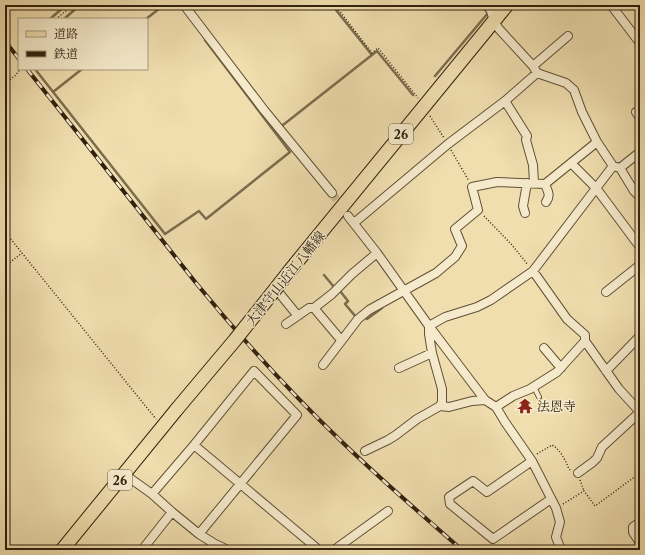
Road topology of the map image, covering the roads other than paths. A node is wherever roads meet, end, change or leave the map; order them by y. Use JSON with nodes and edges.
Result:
{"nodes":[{"id":1,"x":184,"y":5,"type":"edge"},
{"id":2,"x":487,"y":5,"type":"edge"},
{"id":3,"x":507,"y":5,"type":"edge"},
{"id":4,"x":611,"y":5,"type":"edge"},
{"id":5,"x":494,"y":21,"type":"junction"},
{"id":6,"x":568,"y":36,"type":"dead end"},
{"id":7,"x":640,"y":43,"type":"edge"},
{"id":8,"x":535,"y":70,"type":"junction"},
{"id":9,"x":505,"y":101,"type":"junction"},
{"id":10,"x":597,"y":142,"type":"junction"},
{"id":11,"x":640,"y":152,"type":"edge"},
{"id":12,"x":571,"y":163,"type":"junction"},
{"id":13,"x":617,"y":167,"type":"junction"},
{"id":14,"x":530,"y":183,"type":"junction"},
{"id":15,"x":546,"y":184,"type":"junction"},
{"id":16,"x":596,"y":188,"type":"junction"},
{"id":17,"x":332,"y":193,"type":"tunnel mouth"},
{"id":18,"x":640,"y":197,"type":"edge"},
{"id":19,"x":546,"y":202,"type":"dead end"},
{"id":20,"x":525,"y":213,"type":"dead end"},
{"id":21,"x":348,"y":216,"type":"tunnel mouth"},
{"id":22,"x":354,"y":223,"type":"junction"},
{"id":23,"x":640,"y":247,"type":"edge"},
{"id":24,"x":377,"y":253,"type":"junction"},
{"id":25,"x":640,"y":265,"type":"edge"},
{"id":26,"x":533,"y":271,"type":"junction"},
{"id":27,"x":404,"y":291,"type":"junction"},
{"id":28,"x":606,"y":292,"type":"dead end"},
{"id":29,"x":280,"y":294,"type":"dead end"},
{"id":30,"x":314,"y":308,"type":"junction"},
{"id":31,"x":298,"y":316,"type":"junction"},
{"id":32,"x":286,"y":324,"type":"dead end"},
{"id":33,"x":429,"y":326,"type":"junction"},
{"id":34,"x":341,"y":340,"type":"junction"},
{"id":35,"x":638,"y":340,"type":"edge"},
{"id":36,"x":585,"y":341,"type":"junction"},
{"id":37,"x":544,"y":348,"type":"dead end"},
{"id":38,"x":432,"y":353,"type":"junction"},
{"id":39,"x":324,"y":364,"type":"dead end"},
{"id":40,"x":399,"y":368,"type":"dead end"},
{"id":41,"x":561,"y":368,"type":"junction"},
{"id":42,"x":606,"y":371,"type":"junction"},
{"id":43,"x":534,"y":386,"type":"junction"},
{"id":44,"x":539,"y":397,"type":"dead end"},
{"id":45,"x":485,"y":400,"type":"junction"},
{"id":46,"x":440,"y":406,"type":"junction"},
{"id":47,"x":496,"y":406,"type":"junction"},
{"id":48,"x":640,"y":412,"type":"edge"},
{"id":49,"x":194,"y":445,"type":"junction"},
{"id":50,"x":365,"y":451,"type":"dead end"},
{"id":51,"x":530,"y":460,"type":"junction"},
{"id":52,"x":578,"y":473,"type":"road end"},
{"id":53,"x":124,"y":474,"type":"junction"},
{"id":54,"x":241,"y":484,"type":"junction"},
{"id":55,"x":152,"y":494,"type":"junction"},
{"id":56,"x":551,"y":499,"type":"junction"},
{"id":57,"x":388,"y":511,"type":"dead end"},
{"id":58,"x":172,"y":512,"type":"junction"},
{"id":59,"x":640,"y":522,"type":"edge"},
{"id":60,"x":199,"y":534,"type":"junction"},
{"id":61,"x":640,"y":543,"type":"edge"},
{"id":62,"x":62,"y":550,"type":"edge"},
{"id":63,"x":142,"y":550,"type":"edge"},
{"id":64,"x":228,"y":550,"type":"edge"},
{"id":65,"x":319,"y":550,"type":"edge"},
{"id":66,"x":334,"y":550,"type":"edge"},
{"id":67,"x":561,"y":550,"type":"edge"}],
"edges":[{"from":1,"to":17,"type":"street"},
{"from":2,"to":5,"type":"street"},
{"from":3,"to":5,"type":"main road","name":"大津守山近江八幡線","number":"26"},
{"from":4,"to":7,"type":"street"},
{"from":5,"to":8,"type":"street"},
{"from":5,"to":53,"type":"main road","name":"大津守山近江八幡線","number":"26","bridge":true},
{"from":6,"to":8,"type":"street"},
{"from":8,"to":9,"type":"street"},
{"from":8,"to":10,"type":"street"},
{"from":9,"to":14,"type":"street"},
{"from":9,"to":22,"type":"street"},
{"from":10,"to":12,"type":"street"},
{"from":10,"to":13,"type":"street"},
{"from":11,"to":13,"type":"street"},
{"from":12,"to":15,"type":"street"},
{"from":12,"to":16,"type":"street"},
{"from":13,"to":16,"type":"street"},
{"from":13,"to":18,"type":"street"},
{"from":14,"to":15,"type":"street"},
{"from":14,"to":20,"type":"street"},
{"from":14,"to":27,"type":"street"},
{"from":15,"to":19,"type":"street"},
{"from":16,"to":23,"type":"street"},
{"from":16,"to":26,"type":"street"},
{"from":21,"to":22,"type":"street"},
{"from":22,"to":24,"type":"street"},
{"from":24,"to":27,"type":"street"},
{"from":24,"to":30,"type":"street"},
{"from":25,"to":28,"type":"street"},
{"from":26,"to":33,"type":"street"},
{"from":26,"to":36,"type":"street"},
{"from":27,"to":33,"type":"street"},
{"from":27,"to":34,"type":"street"},
{"from":29,"to":31,"type":"street"},
{"from":30,"to":31,"type":"street"},
{"from":30,"to":34,"type":"street"},
{"from":31,"to":32,"type":"street"},
{"from":33,"to":38,"type":"street"},
{"from":33,"to":45,"type":"street"},
{"from":34,"to":39,"type":"street"},
{"from":35,"to":42,"type":"street"},
{"from":36,"to":41,"type":"street"},
{"from":36,"to":42,"type":"street"},
{"from":37,"to":41,"type":"street"},
{"from":38,"to":40,"type":"street"},
{"from":38,"to":46,"type":"street"},
{"from":41,"to":43,"type":"street"},
{"from":42,"to":48,"type":"street"},
{"from":43,"to":44,"type":"lane"},
{"from":43,"to":47,"type":"street"},
{"from":45,"to":46,"type":"street"},
{"from":45,"to":47,"type":"street"},
{"from":46,"to":50,"type":"street"},
{"from":47,"to":51,"type":"street"},
{"from":48,"to":52,"type":"street"},
{"from":49,"to":54,"type":"street"},
{"from":49,"to":54,"type":"street"},
{"from":49,"to":55,"type":"street"},
{"from":51,"to":56,"type":"street"},
{"from":51,"to":56,"type":"street"},
{"from":53,"to":55,"type":"street"},
{"from":53,"to":62,"type":"main road","name":"大津守山近江八幡線","number":"26"},
{"from":54,"to":60,"type":"street"},
{"from":54,"to":65,"type":"street"},
{"from":55,"to":58,"type":"street"},
{"from":56,"to":67,"type":"street"},
{"from":57,"to":66,"type":"street"},
{"from":58,"to":60,"type":"street"},
{"from":58,"to":63,"type":"street"},
{"from":59,"to":61,"type":"street"},
{"from":60,"to":64,"type":"street"}]}
